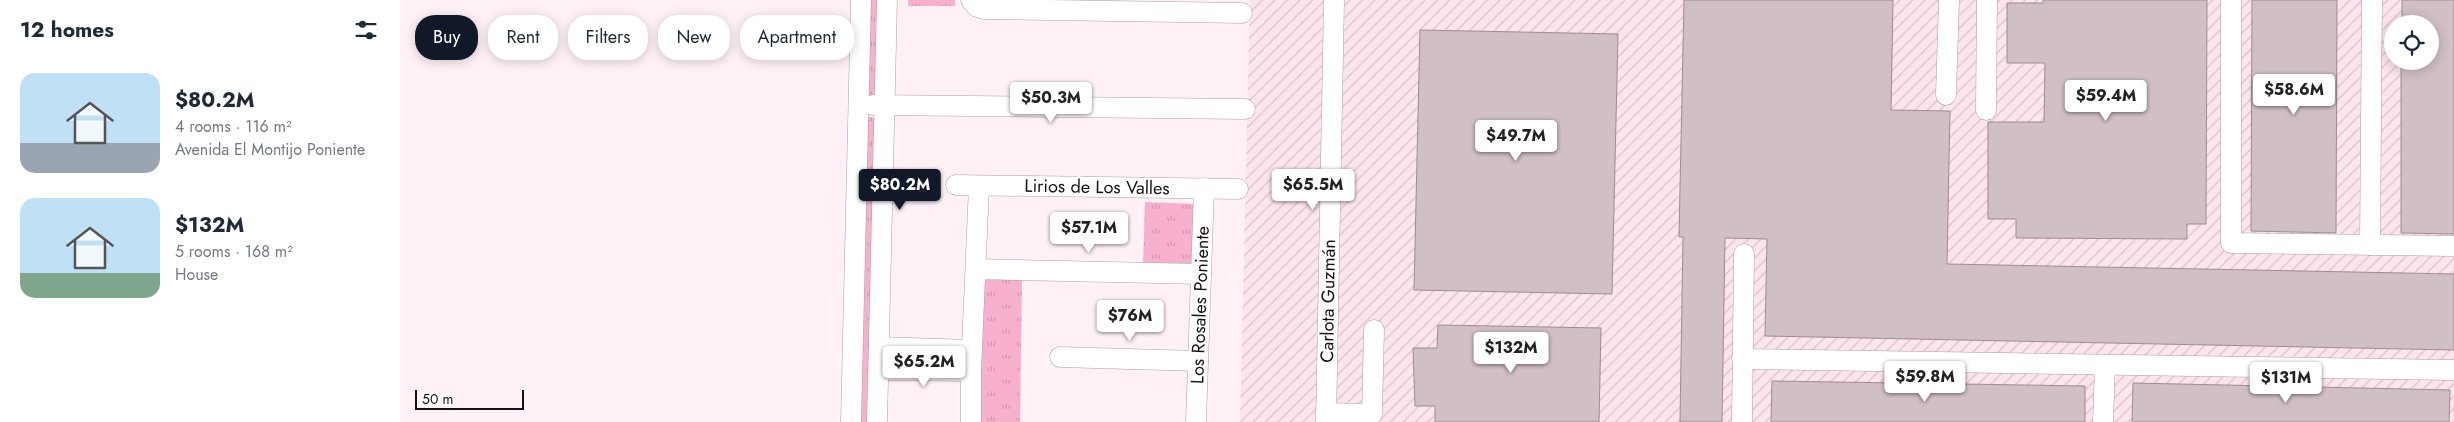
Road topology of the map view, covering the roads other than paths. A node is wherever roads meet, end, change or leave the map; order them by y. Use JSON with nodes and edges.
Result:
{"nodes":[{"id":1,"x":861,"y":0,"type":"edge"},
{"id":2,"x":887,"y":0,"type":"edge"},
{"id":3,"x":971,"y":0,"type":"edge"},
{"id":4,"x":1334,"y":0,"type":"edge"},
{"id":5,"x":1949,"y":0,"type":"edge"},
{"id":6,"x":1987,"y":0,"type":"edge"},
{"id":7,"x":2231,"y":0,"type":"edge"},
{"id":8,"x":2372,"y":0,"type":"edge"},
{"id":9,"x":1195,"y":6,"type":"edge"},
{"id":10,"x":1242,"y":13,"type":"dead end"},
{"id":11,"x":1946,"y":95,"type":"dead end"},
{"id":12,"x":858,"y":104,"type":"junction"},
{"id":13,"x":886,"y":105,"type":"junction"},
{"id":14,"x":1245,"y":109,"type":"dead end"},
{"id":15,"x":1986,"y":110,"type":"dead end"},
{"id":16,"x":956,"y":185,"type":"dead end"},
{"id":17,"x":979,"y":186,"type":"junction"},
{"id":18,"x":1204,"y":188,"type":"junction"},
{"id":19,"x":1238,"y":188,"type":"dead end"},
{"id":20,"x":2370,"y":245,"type":"junction"},
{"id":21,"x":2454,"y":246,"type":"edge"},
{"id":22,"x":1744,"y":254,"type":"dead end"},
{"id":23,"x":976,"y":269,"type":"junction"},
{"id":24,"x":1201,"y":274,"type":"junction"},
{"id":25,"x":1374,"y":330,"type":"dead end"},
{"id":26,"x":879,"y":347,"type":"junction"},
{"id":27,"x":972,"y":350,"type":"junction"},
{"id":28,"x":1060,"y":357,"type":"dead end"},
{"id":29,"x":1742,"y":359,"type":"junction"},
{"id":30,"x":1198,"y":361,"type":"junction"},
{"id":31,"x":2105,"y":365,"type":"junction"},
{"id":32,"x":879,"y":370,"type":"junction"},
{"id":33,"x":2454,"y":370,"type":"edge"},
{"id":34,"x":970,"y":371,"type":"junction"},
{"id":35,"x":1326,"y":418,"type":"edge"},
{"id":36,"x":851,"y":422,"type":"edge"},
{"id":37,"x":877,"y":422,"type":"edge"},
{"id":38,"x":971,"y":422,"type":"edge"},
{"id":39,"x":1196,"y":422,"type":"edge"},
{"id":40,"x":1742,"y":422,"type":"edge"},
{"id":41,"x":2104,"y":422,"type":"edge"}],
"edges":[{"from":1,"to":12,"type":"street"},
{"from":2,"to":13,"type":"street"},
{"from":3,"to":9,"type":"street"},
{"from":4,"to":35,"type":"street","name":"Carlota Guzmán"},
{"from":5,"to":11,"type":"street"},
{"from":6,"to":15,"type":"street"},
{"from":7,"to":20,"type":"street"},
{"from":8,"to":20,"type":"street"},
{"from":9,"to":10,"type":"street"},
{"from":12,"to":13,"type":"street"},
{"from":12,"to":36,"type":"street"},
{"from":13,"to":14,"type":"street"},
{"from":13,"to":26,"type":"street"},
{"from":16,"to":17,"type":"street","name":"Lirios de Los Valles"},
{"from":17,"to":18,"type":"street","name":"Lirios de Los Valles"},
{"from":17,"to":23,"type":"street"},
{"from":18,"to":19,"type":"street","name":"Lirios de Los Valles"},
{"from":18,"to":24,"type":"street","name":"Los Rosales Poniente"},
{"from":20,"to":21,"type":"street"},
{"from":22,"to":29,"type":"street"},
{"from":23,"to":24,"type":"street"},
{"from":23,"to":27,"type":"street"},
{"from":24,"to":30,"type":"street","name":"Los Rosales Poniente"},
{"from":25,"to":35,"type":"street"},
{"from":26,"to":27,"type":"street"},
{"from":26,"to":32,"type":"street"},
{"from":27,"to":34,"type":"street"},
{"from":28,"to":30,"type":"street"},
{"from":29,"to":31,"type":"street"},
{"from":29,"to":40,"type":"street"},
{"from":30,"to":39,"type":"street","name":"Los Rosales Poniente"},
{"from":31,"to":33,"type":"street"},
{"from":31,"to":41,"type":"street"},
{"from":32,"to":34,"type":"street"},
{"from":32,"to":37,"type":"street"},
{"from":34,"to":38,"type":"street"}]}
